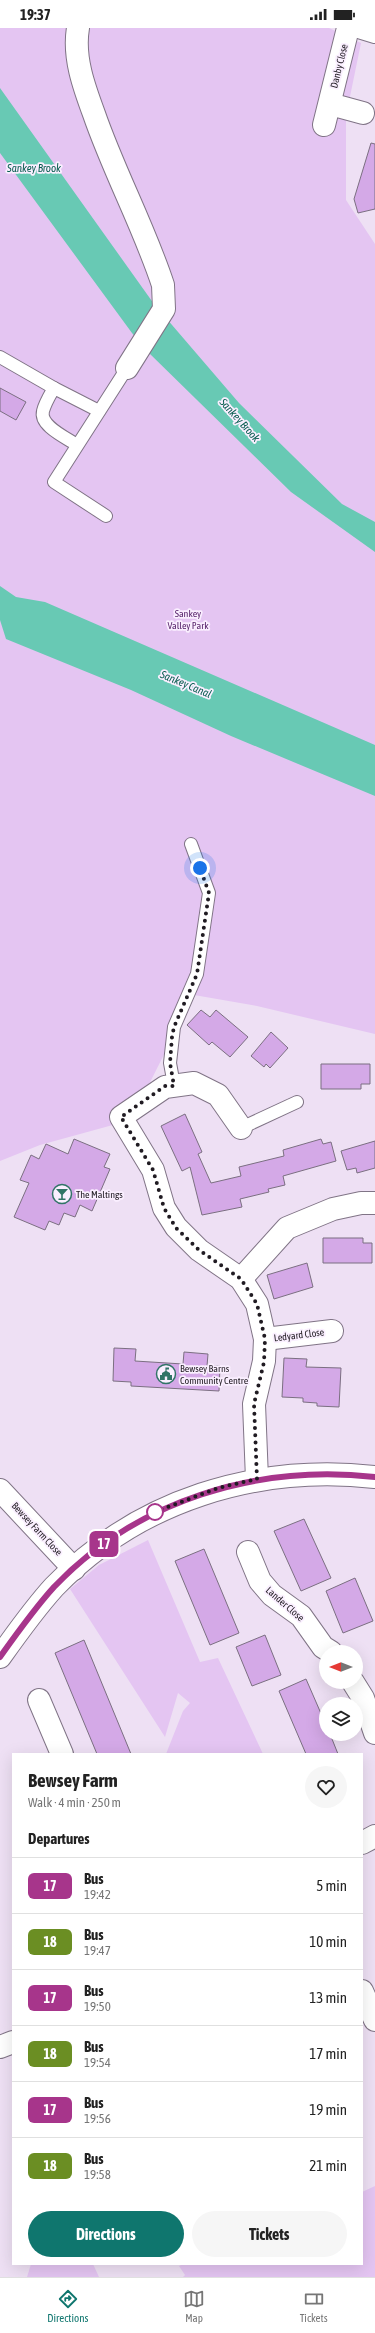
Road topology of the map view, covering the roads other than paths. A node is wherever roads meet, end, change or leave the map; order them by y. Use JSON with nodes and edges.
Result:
{"nodes":[{"id":1,"x":78,"y":28,"type":"edge"},
{"id":2,"x":348,"y":28,"type":"edge"},
{"id":3,"x":362,"y":28,"type":"edge"},
{"id":4,"x":375,"y":32,"type":"edge"},
{"id":5,"x":330,"y":104,"type":"junction"},
{"id":6,"x":363,"y":114,"type":"dead end"},
{"id":7,"x":324,"y":125,"type":"dead end"},
{"id":8,"x":0,"y":357,"type":"edge"},
{"id":9,"x":127,"y":368,"type":"joint"},
{"id":10,"x":54,"y":388,"type":"junction"},
{"id":11,"x":99,"y":411,"type":"junction"},
{"id":12,"x":77,"y":445,"type":"junction"},
{"id":13,"x":106,"y":516,"type":"dead end"},
{"id":14,"x":191,"y":844,"type":"dead end"},
{"id":15,"x":174,"y":1086,"type":"junction"},
{"id":16,"x":297,"y":1102,"type":"dead end"},
{"id":17,"x":241,"y":1128,"type":"joint"},
{"id":18,"x":375,"y":1203,"type":"edge"},
{"id":19,"x":241,"y":1279,"type":"junction"},
{"id":20,"x":332,"y":1331,"type":"dead end"},
{"id":21,"x":265,"y":1339,"type":"junction"},
{"id":22,"x":375,"y":1477,"type":"edge"},
{"id":23,"x":257,"y":1479,"type":"junction"},
{"id":24,"x":0,"y":1490,"type":"edge"},
{"id":25,"x":248,"y":1552,"type":"dead end"},
{"id":26,"x":74,"y":1569,"type":"junction"},
{"id":27,"x":322,"y":1645,"type":"edge"},
{"id":28,"x":0,"y":1657,"type":"edge"},
{"id":29,"x":357,"y":1689,"type":"edge"},
{"id":30,"x":40,"y":1700,"type":"dead end"},
{"id":31,"x":375,"y":1733,"type":"edge"},
{"id":32,"x":62,"y":1753,"type":"edge"},
{"id":33,"x":375,"y":1836,"type":"edge"},
{"id":34,"x":363,"y":1842,"type":"edge"},
{"id":35,"x":363,"y":1993,"type":"edge"},
{"id":36,"x":375,"y":2020,"type":"edge"},
{"id":37,"x":12,"y":2042,"type":"edge"},
{"id":38,"x":0,"y":2047,"type":"edge"}],
"edges":[{"from":1,"to":9,"type":"street"},
{"from":2,"to":5,"type":"street","name":"Danby Close"},
{"from":3,"to":4,"type":"street"},
{"from":5,"to":6,"type":"street"},
{"from":5,"to":7,"type":"street","name":"Danby Close"},
{"from":8,"to":10,"type":"lane"},
{"from":9,"to":11,"type":"lane"},
{"from":10,"to":11,"type":"lane"},
{"from":10,"to":12,"type":"lane"},
{"from":11,"to":12,"type":"lane"},
{"from":12,"to":13,"type":"lane"},
{"from":14,"to":15,"type":"lane"},
{"from":15,"to":17,"type":"street","name":"Ledyard Close"},
{"from":15,"to":19,"type":"street","name":"Ledyard Close"},
{"from":16,"to":17,"type":"lane"},
{"from":18,"to":19,"type":"street"},
{"from":19,"to":21,"type":"street","name":"Ledyard Close"},
{"from":20,"to":21,"type":"street","name":"Ledyard Close"},
{"from":21,"to":23,"type":"street","name":"Ledyard Close"},
{"from":22,"to":23,"type":"street"},
{"from":23,"to":26,"type":"street"},
{"from":24,"to":26,"type":"street","name":"Bewsey Farm Close"},
{"from":25,"to":27,"type":"street","name":"Lander Close"},
{"from":26,"to":28,"type":"street"},
{"from":29,"to":31,"type":"street"},
{"from":30,"to":32,"type":"street"},
{"from":33,"to":34,"type":"street"},
{"from":35,"to":36,"type":"street"},
{"from":37,"to":38,"type":"street"}]}
